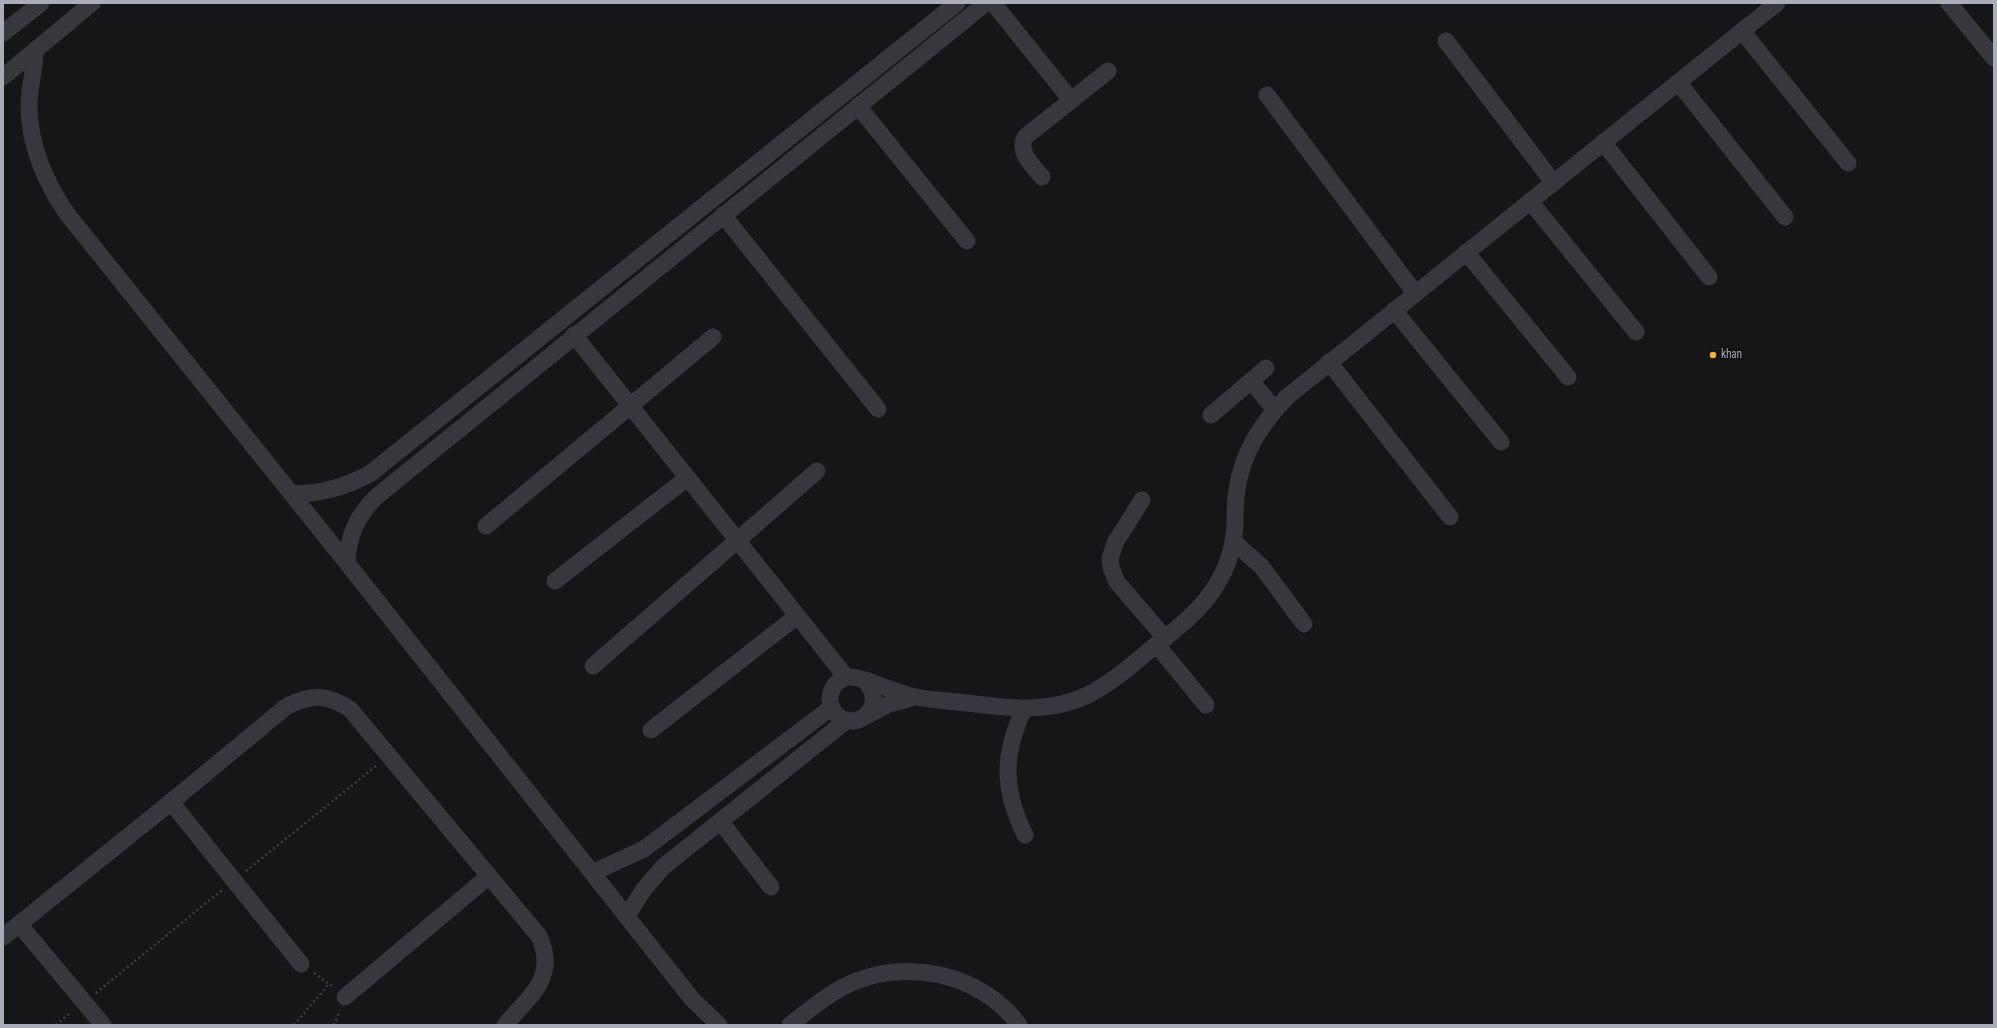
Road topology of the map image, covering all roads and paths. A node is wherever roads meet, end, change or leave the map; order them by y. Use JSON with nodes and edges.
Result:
{"nodes":[{"id":1,"x":40,"y":3,"type":"edge"},
{"id":2,"x":92,"y":3,"type":"edge"},
{"id":3,"x":957,"y":3,"type":"edge"},
{"id":4,"x":986,"y":3,"type":"edge"},
{"id":5,"x":993,"y":3,"type":"edge"},
{"id":6,"x":1777,"y":3,"type":"edge"},
{"id":7,"x":1949,"y":3,"type":"edge"},
{"id":8,"x":1742,"y":31,"type":"junction"},
{"id":9,"x":3,"y":33,"type":"edge"},
{"id":10,"x":913,"y":39,"type":"junction"},
{"id":11,"x":1446,"y":41,"type":"dead end"},
{"id":12,"x":35,"y":50,"type":"junction"},
{"id":13,"x":924,"y":53,"type":"junction"},
{"id":14,"x":1994,"y":58,"type":"edge"},
{"id":15,"x":1108,"y":71,"type":"dead end"},
{"id":16,"x":3,"y":77,"type":"edge"},
{"id":17,"x":1678,"y":82,"type":"junction"},
{"id":18,"x":1267,"y":95,"type":"dead end"},
{"id":19,"x":1071,"y":100,"type":"junction"},
{"id":20,"x":858,"y":106,"type":"junction"},
{"id":21,"x":1604,"y":142,"type":"junction"},
{"id":22,"x":1848,"y":163,"type":"dead end"},
{"id":23,"x":1042,"y":177,"type":"dead end"},
{"id":24,"x":1553,"y":182,"type":"junction"},
{"id":25,"x":1530,"y":201,"type":"junction"},
{"id":26,"x":723,"y":215,"type":"junction"},
{"id":27,"x":1785,"y":217,"type":"dead end"},
{"id":28,"x":968,"y":241,"type":"dead end"},
{"id":29,"x":1466,"y":252,"type":"junction"},
{"id":30,"x":623,"y":272,"type":"junction"},
{"id":31,"x":1709,"y":277,"type":"dead end"},
{"id":32,"x":635,"y":286,"type":"junction"},
{"id":33,"x":1415,"y":293,"type":"junction"},
{"id":34,"x":1394,"y":310,"type":"junction"},
{"id":35,"x":1636,"y":332,"type":"dead end"},
{"id":36,"x":574,"y":335,"type":"junction"},
{"id":37,"x":713,"y":337,"type":"dead end"},
{"id":38,"x":1329,"y":362,"type":"junction"},
{"id":39,"x":1266,"y":368,"type":"dead end"},
{"id":40,"x":1568,"y":377,"type":"dead end"},
{"id":41,"x":1251,"y":380,"type":"junction"},
{"id":42,"x":630,"y":406,"type":"junction"},
{"id":43,"x":878,"y":409,"type":"dead end"},
{"id":44,"x":1275,"y":410,"type":"junction"},
{"id":45,"x":1211,"y":415,"type":"dead end"},
{"id":46,"x":1501,"y":442,"type":"dead end"},
{"id":47,"x":817,"y":471,"type":"dead end"},
{"id":48,"x":687,"y":478,"type":"junction"},
{"id":49,"x":292,"y":494,"type":"junction"},
{"id":50,"x":1142,"y":500,"type":"dead end"},
{"id":51,"x":1450,"y":517,"type":"dead end"},
{"id":52,"x":486,"y":526,"type":"dead end"},
{"id":53,"x":737,"y":541,"type":"junction"},
{"id":54,"x":1233,"y":541,"type":"junction"},
{"id":55,"x":348,"y":563,"type":"junction"},
{"id":56,"x":556,"y":581,"type":"dead end"},
{"id":57,"x":796,"y":616,"type":"junction"},
{"id":58,"x":1304,"y":624,"type":"dead end"},
{"id":59,"x":1161,"y":641,"type":"junction"},
{"id":60,"x":594,"y":666,"type":"dead end"},
{"id":61,"x":846,"y":678,"type":"junction"},
{"id":62,"x":865,"y":681,"type":"junction"},
{"id":63,"x":915,"y":697,"type":"junction"},
{"id":64,"x":1206,"y":705,"type":"dead end"},
{"id":65,"x":832,"y":707,"type":"junction"},
{"id":66,"x":1024,"y":710,"type":"junction"},
{"id":67,"x":866,"y":716,"type":"junction"},
{"id":68,"x":847,"y":720,"type":"junction"},
{"id":69,"x":651,"y":730,"type":"dead end"},
{"id":70,"x":171,"y":802,"type":"junction"},
{"id":71,"x":720,"y":821,"type":"junction"},
{"id":72,"x":1025,"y":835,"type":"dead end"},
{"id":73,"x":659,"y":839,"type":"junction"},
{"id":74,"x":673,"y":859,"type":"junction"},
{"id":75,"x":592,"y":873,"type":"junction"},
{"id":76,"x":489,"y":876,"type":"junction"},
{"id":77,"x":771,"y":887,"type":"dead end"},
{"id":78,"x":627,"y":916,"type":"junction"},
{"id":79,"x":19,"y":924,"type":"junction"},
{"id":80,"x":3,"y":937,"type":"edge"},
{"id":81,"x":301,"y":964,"type":"joint"},
{"id":82,"x":329,"y":984,"type":"junction"},
{"id":83,"x":345,"y":997,"type":"joint"},
{"id":84,"x":103,"y":1025,"type":"edge"},
{"id":85,"x":294,"y":1025,"type":"edge"},
{"id":86,"x":505,"y":1025,"type":"edge"},
{"id":87,"x":719,"y":1025,"type":"edge"},
{"id":88,"x":790,"y":1025,"type":"edge"},
{"id":89,"x":1019,"y":1025,"type":"edge"}],
"edges":[{"from":1,"to":9,"type":"street"},
{"from":2,"to":12,"type":"street"},
{"from":3,"to":10,"type":"street"},
{"from":4,"to":13,"type":"street"},
{"from":5,"to":19,"type":"street"},
{"from":6,"to":8,"type":"street"},
{"from":7,"to":14,"type":"street"},
{"from":8,"to":17,"type":"street"},
{"from":8,"to":22,"type":"street"},
{"from":10,"to":13,"type":"street"},
{"from":10,"to":30,"type":"street"},
{"from":11,"to":24,"type":"street"},
{"from":12,"to":16,"type":"street"},
{"from":12,"to":49,"type":"street"},
{"from":13,"to":20,"type":"street"},
{"from":15,"to":19,"type":"street"},
{"from":17,"to":21,"type":"street"},
{"from":17,"to":27,"type":"street"},
{"from":18,"to":33,"type":"street"},
{"from":19,"to":23,"type":"street"},
{"from":20,"to":26,"type":"street"},
{"from":20,"to":28,"type":"street"},
{"from":21,"to":24,"type":"street"},
{"from":21,"to":31,"type":"street"},
{"from":24,"to":25,"type":"street"},
{"from":25,"to":29,"type":"street"},
{"from":25,"to":35,"type":"street"},
{"from":26,"to":32,"type":"street"},
{"from":26,"to":43,"type":"street"},
{"from":29,"to":33,"type":"street"},
{"from":29,"to":40,"type":"street"},
{"from":30,"to":32,"type":"street"},
{"from":30,"to":49,"type":"street"},
{"from":32,"to":36,"type":"street"},
{"from":33,"to":34,"type":"street"},
{"from":34,"to":38,"type":"street"},
{"from":34,"to":46,"type":"street"},
{"from":36,"to":42,"type":"street"},
{"from":36,"to":55,"type":"street"},
{"from":37,"to":42,"type":"street"},
{"from":38,"to":44,"type":"street"},
{"from":38,"to":51,"type":"street"},
{"from":39,"to":41,"type":"street"},
{"from":41,"to":44,"type":"street"},
{"from":41,"to":45,"type":"street"},
{"from":42,"to":48,"type":"street"},
{"from":42,"to":52,"type":"street"},
{"from":44,"to":54,"type":"street"},
{"from":47,"to":53,"type":"street"},
{"from":48,"to":53,"type":"street"},
{"from":48,"to":56,"type":"street"},
{"from":49,"to":55,"type":"street"},
{"from":50,"to":59,"type":"street"},
{"from":53,"to":57,"type":"street"},
{"from":53,"to":60,"type":"street"},
{"from":54,"to":58,"type":"street"},
{"from":54,"to":59,"type":"street"},
{"from":55,"to":75,"type":"street"},
{"from":57,"to":61,"type":"street"},
{"from":57,"to":69,"type":"street"},
{"from":59,"to":64,"type":"street"},
{"from":59,"to":66,"type":"street"},
{"from":61,"to":62,"type":"street"},
{"from":61,"to":65,"type":"street"},
{"from":62,"to":63,"type":"street"},
{"from":62,"to":67,"type":"street"},
{"from":63,"to":66,"type":"street"},
{"from":63,"to":67,"type":"street"},
{"from":65,"to":68,"type":"street"},
{"from":65,"to":73,"type":"street"},
{"from":66,"to":72,"type":"street"},
{"from":67,"to":68,"type":"street"},
{"from":68,"to":71,"type":"street"},
{"from":70,"to":76,"type":"street"},
{"from":70,"to":79,"type":"street"},
{"from":70,"to":81,"type":"street"},
{"from":71,"to":74,"type":"street"},
{"from":71,"to":77,"type":"street"},
{"from":73,"to":74,"type":"street"},
{"from":73,"to":75,"type":"street"},
{"from":74,"to":78,"type":"street"},
{"from":75,"to":78,"type":"street"},
{"from":76,"to":83,"type":"street"},
{"from":76,"to":86,"type":"street"},
{"from":78,"to":87,"type":"street"},
{"from":79,"to":80,"type":"street"},
{"from":79,"to":84,"type":"street"},
{"from":81,"to":82,"type":"path"},
{"from":82,"to":83,"type":"path"},
{"from":82,"to":85,"type":"path"},
{"from":88,"to":89,"type":"street"}]}
